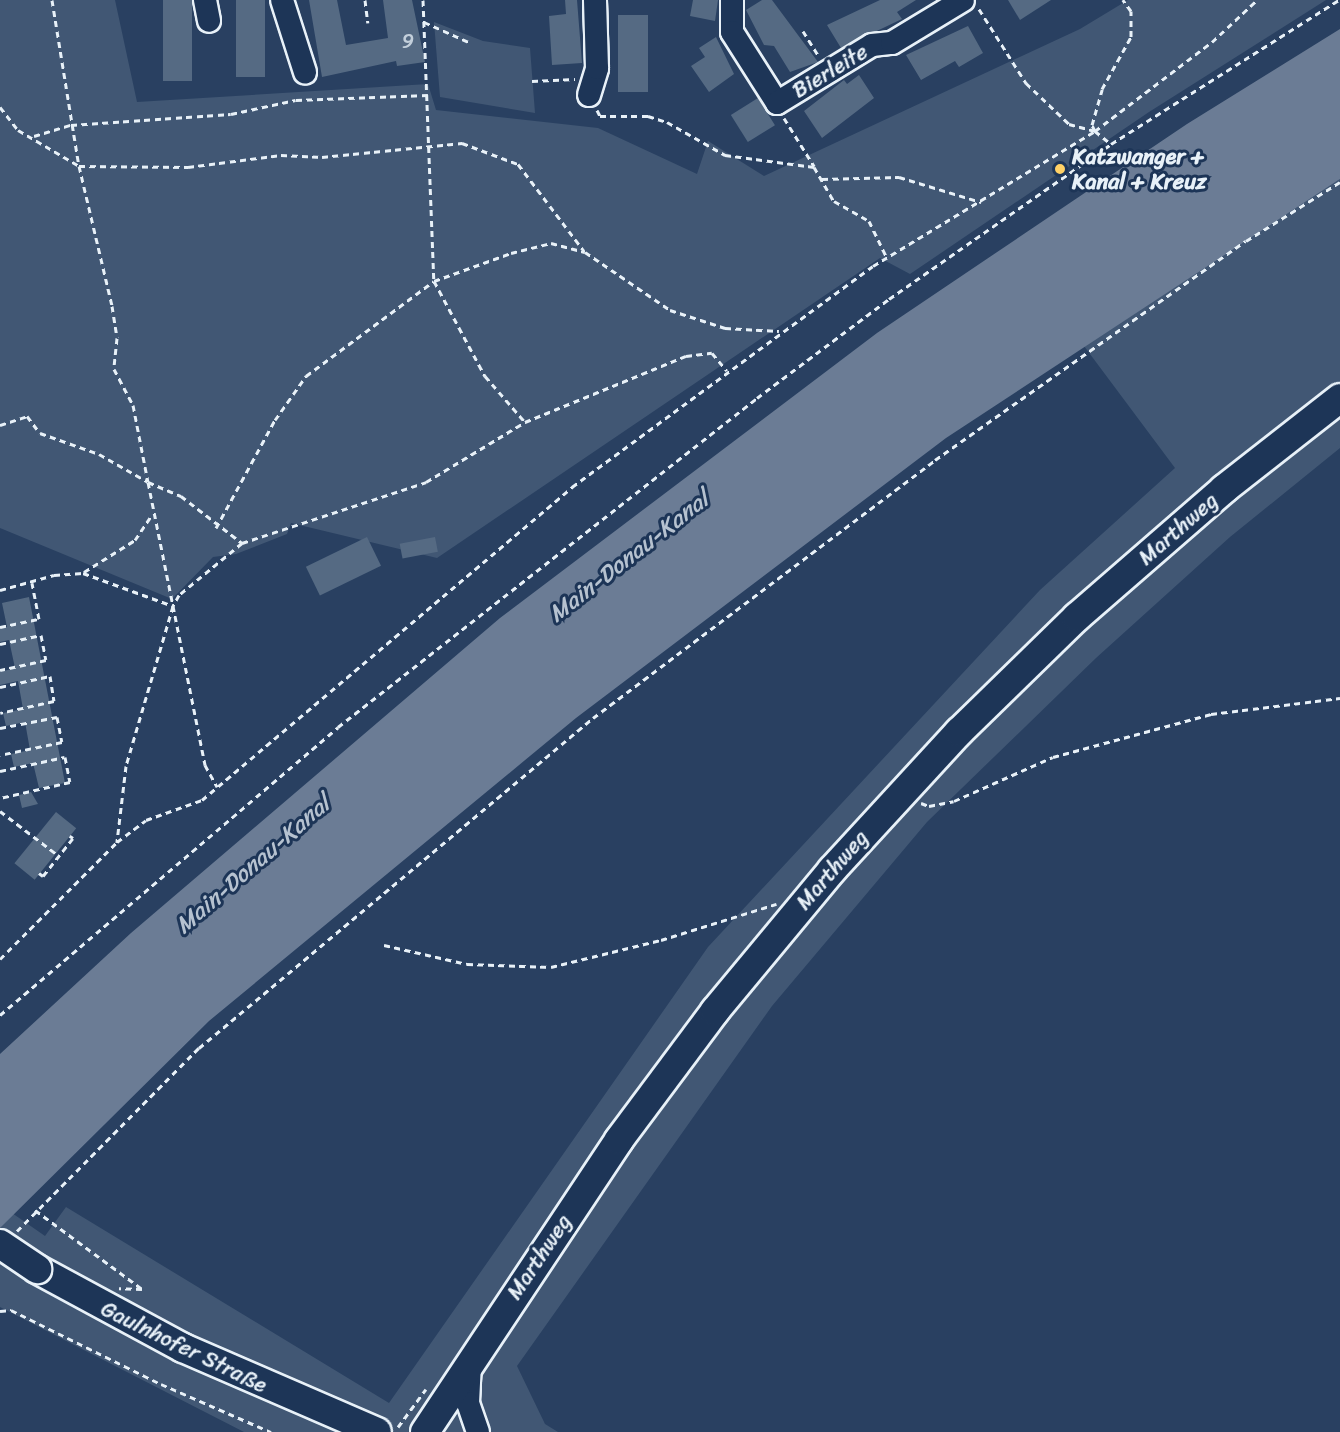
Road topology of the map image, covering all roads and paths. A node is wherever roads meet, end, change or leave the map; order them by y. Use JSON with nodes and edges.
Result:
{"nodes":[{"id":1,"x":52,"y":0,"type":"edge"},
{"id":2,"x":282,"y":0,"type":"edge"},
{"id":3,"x":364,"y":0,"type":"edge"},
{"id":4,"x":423,"y":0,"type":"edge"},
{"id":5,"x":595,"y":0,"type":"edge"},
{"id":6,"x":732,"y":0,"type":"edge"},
{"id":7,"x":963,"y":0,"type":"edge"},
{"id":8,"x":973,"y":0,"type":"edge"},
{"id":9,"x":1123,"y":0,"type":"edge"},
{"id":10,"x":1257,"y":0,"type":"edge"},
{"id":11,"x":1339,"y":0,"type":"edge"},
{"id":12,"x":424,"y":22,"type":"junction"},
{"id":13,"x":368,"y":23,"type":"dead end"},
{"id":14,"x":803,"y":31,"type":"dead end"},
{"id":15,"x":471,"y":43,"type":"dead end"},
{"id":16,"x":305,"y":72,"type":"dead end"},
{"id":17,"x":828,"y":72,"type":"junction"},
{"id":18,"x":532,"y":81,"type":"dead end"},
{"id":19,"x":592,"y":86,"type":"junction"},
{"id":20,"x":428,"y":95,"type":"junction"},
{"id":21,"x":777,"y":103,"type":"junction"},
{"id":22,"x":0,"y":107,"type":"edge"},
{"id":23,"x":71,"y":125,"type":"junction"},
{"id":24,"x":1095,"y":131,"type":"junction"},
{"id":25,"x":34,"y":136,"type":"junction"},
{"id":26,"x":431,"y":143,"type":"junction"},
{"id":27,"x":1111,"y":144,"type":"junction"},
{"id":28,"x":79,"y":166,"type":"junction"},
{"id":29,"x":814,"y":167,"type":"junction"},
{"id":30,"x":822,"y":179,"type":"junction"},
{"id":31,"x":1340,"y":182,"type":"edge"},
{"id":32,"x":981,"y":202,"type":"junction"},
{"id":33,"x":585,"y":252,"type":"junction"},
{"id":34,"x":887,"y":258,"type":"junction"},
{"id":35,"x":434,"y":281,"type":"junction"},
{"id":36,"x":780,"y":331,"type":"junction"},
{"id":37,"x":728,"y":371,"type":"junction"},
{"id":38,"x":1340,"y":398,"type":"edge"},
{"id":39,"x":525,"y":422,"type":"junction"},
{"id":40,"x":0,"y":425,"type":"edge"},
{"id":41,"x":148,"y":482,"type":"junction"},
{"id":42,"x":152,"y":514,"type":"junction"},
{"id":43,"x":216,"y":528,"type":"junction"},
{"id":44,"x":242,"y":543,"type":"junction"},
{"id":45,"x":83,"y":573,"type":"junction"},
{"id":46,"x":32,"y":583,"type":"junction"},
{"id":47,"x":0,"y":590,"type":"edge"},
{"id":48,"x":173,"y":606,"type":"junction"},
{"id":49,"x":0,"y":627,"type":"edge"},
{"id":50,"x":0,"y":644,"type":"edge"},
{"id":51,"x":0,"y":670,"type":"edge"},
{"id":52,"x":0,"y":687,"type":"edge"},
{"id":53,"x":1340,"y":698,"type":"edge"},
{"id":54,"x":0,"y":712,"type":"edge"},
{"id":55,"x":0,"y":728,"type":"edge"},
{"id":56,"x":0,"y":755,"type":"edge"},
{"id":57,"x":0,"y":771,"type":"edge"},
{"id":58,"x":217,"y":787,"type":"junction"},
{"id":59,"x":0,"y":798,"type":"edge"},
{"id":60,"x":954,"y":801,"type":"dead end"},
{"id":61,"x":0,"y":811,"type":"edge"},
{"id":62,"x":70,"y":836,"type":"dead end"},
{"id":63,"x":117,"y":842,"type":"junction"},
{"id":64,"x":59,"y":856,"type":"junction"},
{"id":65,"x":39,"y":873,"type":"dead end"},
{"id":66,"x":766,"y":904,"type":"dead end"},
{"id":67,"x":384,"y":945,"type":"dead end"},
{"id":68,"x":0,"y":959,"type":"edge"},
{"id":69,"x":0,"y":1015,"type":"edge"},
{"id":70,"x":35,"y":1210,"type":"junction"},
{"id":71,"x":7,"y":1239,"type":"edge"},
{"id":72,"x":106,"y":1286,"type":"dead end"},
{"id":73,"x":0,"y":1311,"type":"edge"},
{"id":74,"x":470,"y":1362,"type":"junction"},
{"id":75,"x":271,"y":1432,"type":"edge"},
{"id":76,"x":377,"y":1432,"type":"edge"},
{"id":77,"x":424,"y":1432,"type":"edge"},
{"id":78,"x":478,"y":1432,"type":"edge"}],
"edges":[{"from":1,"to":23,"type":"path"},
{"from":2,"to":16,"type":"street"},
{"from":3,"to":13,"type":"path"},
{"from":4,"to":12,"type":"path"},
{"from":5,"to":19,"type":"street"},
{"from":6,"to":21,"type":"street","name":"Bierleite"},
{"from":7,"to":17,"type":"street","name":"Bierleite"},
{"from":8,"to":24,"type":"path"},
{"from":9,"to":24,"type":"path"},
{"from":10,"to":24,"type":"path"},
{"from":11,"to":27,"type":"path"},
{"from":12,"to":15,"type":"path"},
{"from":12,"to":20,"type":"path"},
{"from":14,"to":17,"type":"path"},
{"from":17,"to":21,"type":"street","name":"Bierleite"},
{"from":18,"to":19,"type":"path"},
{"from":19,"to":29,"type":"path"},
{"from":20,"to":23,"type":"path"},
{"from":20,"to":26,"type":"path"},
{"from":21,"to":29,"type":"path"},
{"from":22,"to":25,"type":"path"},
{"from":23,"to":25,"type":"path"},
{"from":23,"to":28,"type":"path"},
{"from":24,"to":27,"type":"path"},
{"from":24,"to":32,"type":"path"},
{"from":25,"to":28,"type":"path"},
{"from":26,"to":28,"type":"path"},
{"from":26,"to":33,"type":"path"},
{"from":26,"to":35,"type":"path"},
{"from":27,"to":69,"type":"path"},
{"from":28,"to":41,"type":"path"},
{"from":29,"to":30,"type":"path"},
{"from":30,"to":32,"type":"path"},
{"from":30,"to":34,"type":"path"},
{"from":31,"to":70,"type":"path"},
{"from":32,"to":34,"type":"path"},
{"from":33,"to":35,"type":"path"},
{"from":33,"to":36,"type":"path"},
{"from":34,"to":36,"type":"path"},
{"from":35,"to":39,"type":"path"},
{"from":35,"to":43,"type":"path"},
{"from":36,"to":37,"type":"path"},
{"from":37,"to":39,"type":"path"},
{"from":37,"to":58,"type":"path"},
{"from":38,"to":74,"type":"main road","name":"Marthweg"},
{"from":39,"to":44,"type":"path"},
{"from":40,"to":41,"type":"path"},
{"from":41,"to":42,"type":"path"},
{"from":41,"to":43,"type":"path"},
{"from":42,"to":45,"type":"path"},
{"from":42,"to":48,"type":"path"},
{"from":43,"to":44,"type":"path"},
{"from":44,"to":48,"type":"path"},
{"from":45,"to":46,"type":"path"},
{"from":45,"to":48,"type":"path"},
{"from":46,"to":47,"type":"path"},
{"from":46,"to":49,"type":"path"},
{"from":48,"to":58,"type":"path"},
{"from":48,"to":63,"type":"path"},
{"from":50,"to":51,"type":"path"},
{"from":52,"to":54,"type":"path"},
{"from":53,"to":60,"type":"path"},
{"from":55,"to":56,"type":"path"},
{"from":57,"to":59,"type":"path"},
{"from":58,"to":63,"type":"path"},
{"from":61,"to":64,"type":"path"},
{"from":62,"to":64,"type":"path"},
{"from":63,"to":68,"type":"path"},
{"from":64,"to":65,"type":"path"},
{"from":66,"to":67,"type":"path"},
{"from":70,"to":71,"type":"path"},
{"from":70,"to":72,"type":"path"},
{"from":71,"to":76,"type":"main road","name":"Gaulnhofer Straße","bridge":true},
{"from":73,"to":75,"type":"path"},
{"from":74,"to":77,"type":"main road","name":"Marthweg"},
{"from":74,"to":78,"type":"street"}]}
